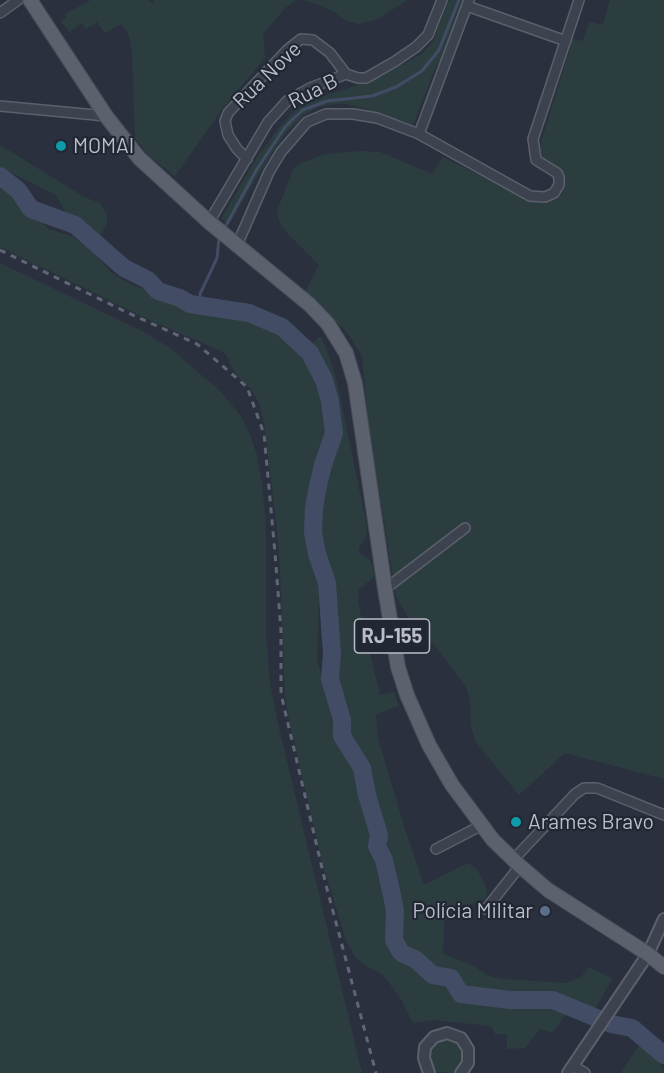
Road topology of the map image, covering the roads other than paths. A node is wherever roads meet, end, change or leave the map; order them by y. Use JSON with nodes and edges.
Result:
{"nodes":[{"id":1,"x":18,"y":0,"type":"edge"},
{"id":2,"x":30,"y":0,"type":"edge"},
{"id":3,"x":442,"y":0,"type":"edge"},
{"id":4,"x":579,"y":0,"type":"edge"},
{"id":5,"x":468,"y":3,"type":"edge"},
{"id":6,"x":0,"y":13,"type":"edge"},
{"id":7,"x":566,"y":41,"type":"junction"},
{"id":8,"x":346,"y":74,"type":"junction"},
{"id":9,"x":0,"y":106,"type":"edge"},
{"id":10,"x":106,"y":116,"type":"junction"},
{"id":11,"x":419,"y":134,"type":"junction"},
{"id":12,"x":247,"y":159,"type":"junction"},
{"id":13,"x":211,"y":224,"type":"junction"},
{"id":14,"x":236,"y":244,"type":"junction"},
{"id":15,"x":465,"y":528,"type":"dead end"},
{"id":16,"x":385,"y":590,"type":"junction"},
{"id":17,"x":664,"y":815,"type":"edge"},
{"id":18,"x":482,"y":825,"type":"junction"},
{"id":19,"x":436,"y":849,"type":"dead end"},
{"id":20,"x":517,"y":863,"type":"junction"},
{"id":21,"x":486,"y":909,"type":"dead end"},
{"id":22,"x":664,"y":919,"type":"edge"},
{"id":23,"x":648,"y":954,"type":"junction"},
{"id":24,"x":664,"y":967,"type":"edge"},
{"id":25,"x":571,"y":1070,"type":"edge"},
{"id":26,"x":429,"y":1073,"type":"edge"},
{"id":27,"x":461,"y":1073,"type":"edge"},
{"id":28,"x":585,"y":1073,"type":"edge"}],
"edges":[{"from":1,"to":6,"type":"street"},
{"from":2,"to":10,"type":"main road","number":"RJ-155"},
{"from":3,"to":8,"type":"street","name":"Rua B"},
{"from":4,"to":7,"type":"street"},
{"from":5,"to":7,"type":"street"},
{"from":5,"to":11,"type":"street"},
{"from":7,"to":11,"type":"street"},
{"from":8,"to":12,"type":"street","name":"Rua B"},
{"from":8,"to":12,"type":"street","name":"Rua Nove"},
{"from":9,"to":10,"type":"street"},
{"from":10,"to":13,"type":"main road","number":"RJ-155"},
{"from":11,"to":14,"type":"street"},
{"from":12,"to":13,"type":"street","name":"Rua B"},
{"from":13,"to":14,"type":"main road","number":"RJ-155"},
{"from":14,"to":16,"type":"main road","number":"RJ-155"},
{"from":15,"to":16,"type":"street"},
{"from":16,"to":18,"type":"main road","number":"RJ-155"},
{"from":17,"to":20,"type":"street"},
{"from":18,"to":19,"type":"street"},
{"from":18,"to":20,"type":"main road","number":"RJ-155"},
{"from":20,"to":21,"type":"street"},
{"from":20,"to":23,"type":"main road","number":"RJ-155"},
{"from":22,"to":23,"type":"street"},
{"from":23,"to":24,"type":"main road","number":"RJ-155"},
{"from":23,"to":25,"type":"street"},
{"from":25,"to":28,"type":"street"},
{"from":26,"to":27,"type":"street"}]}
